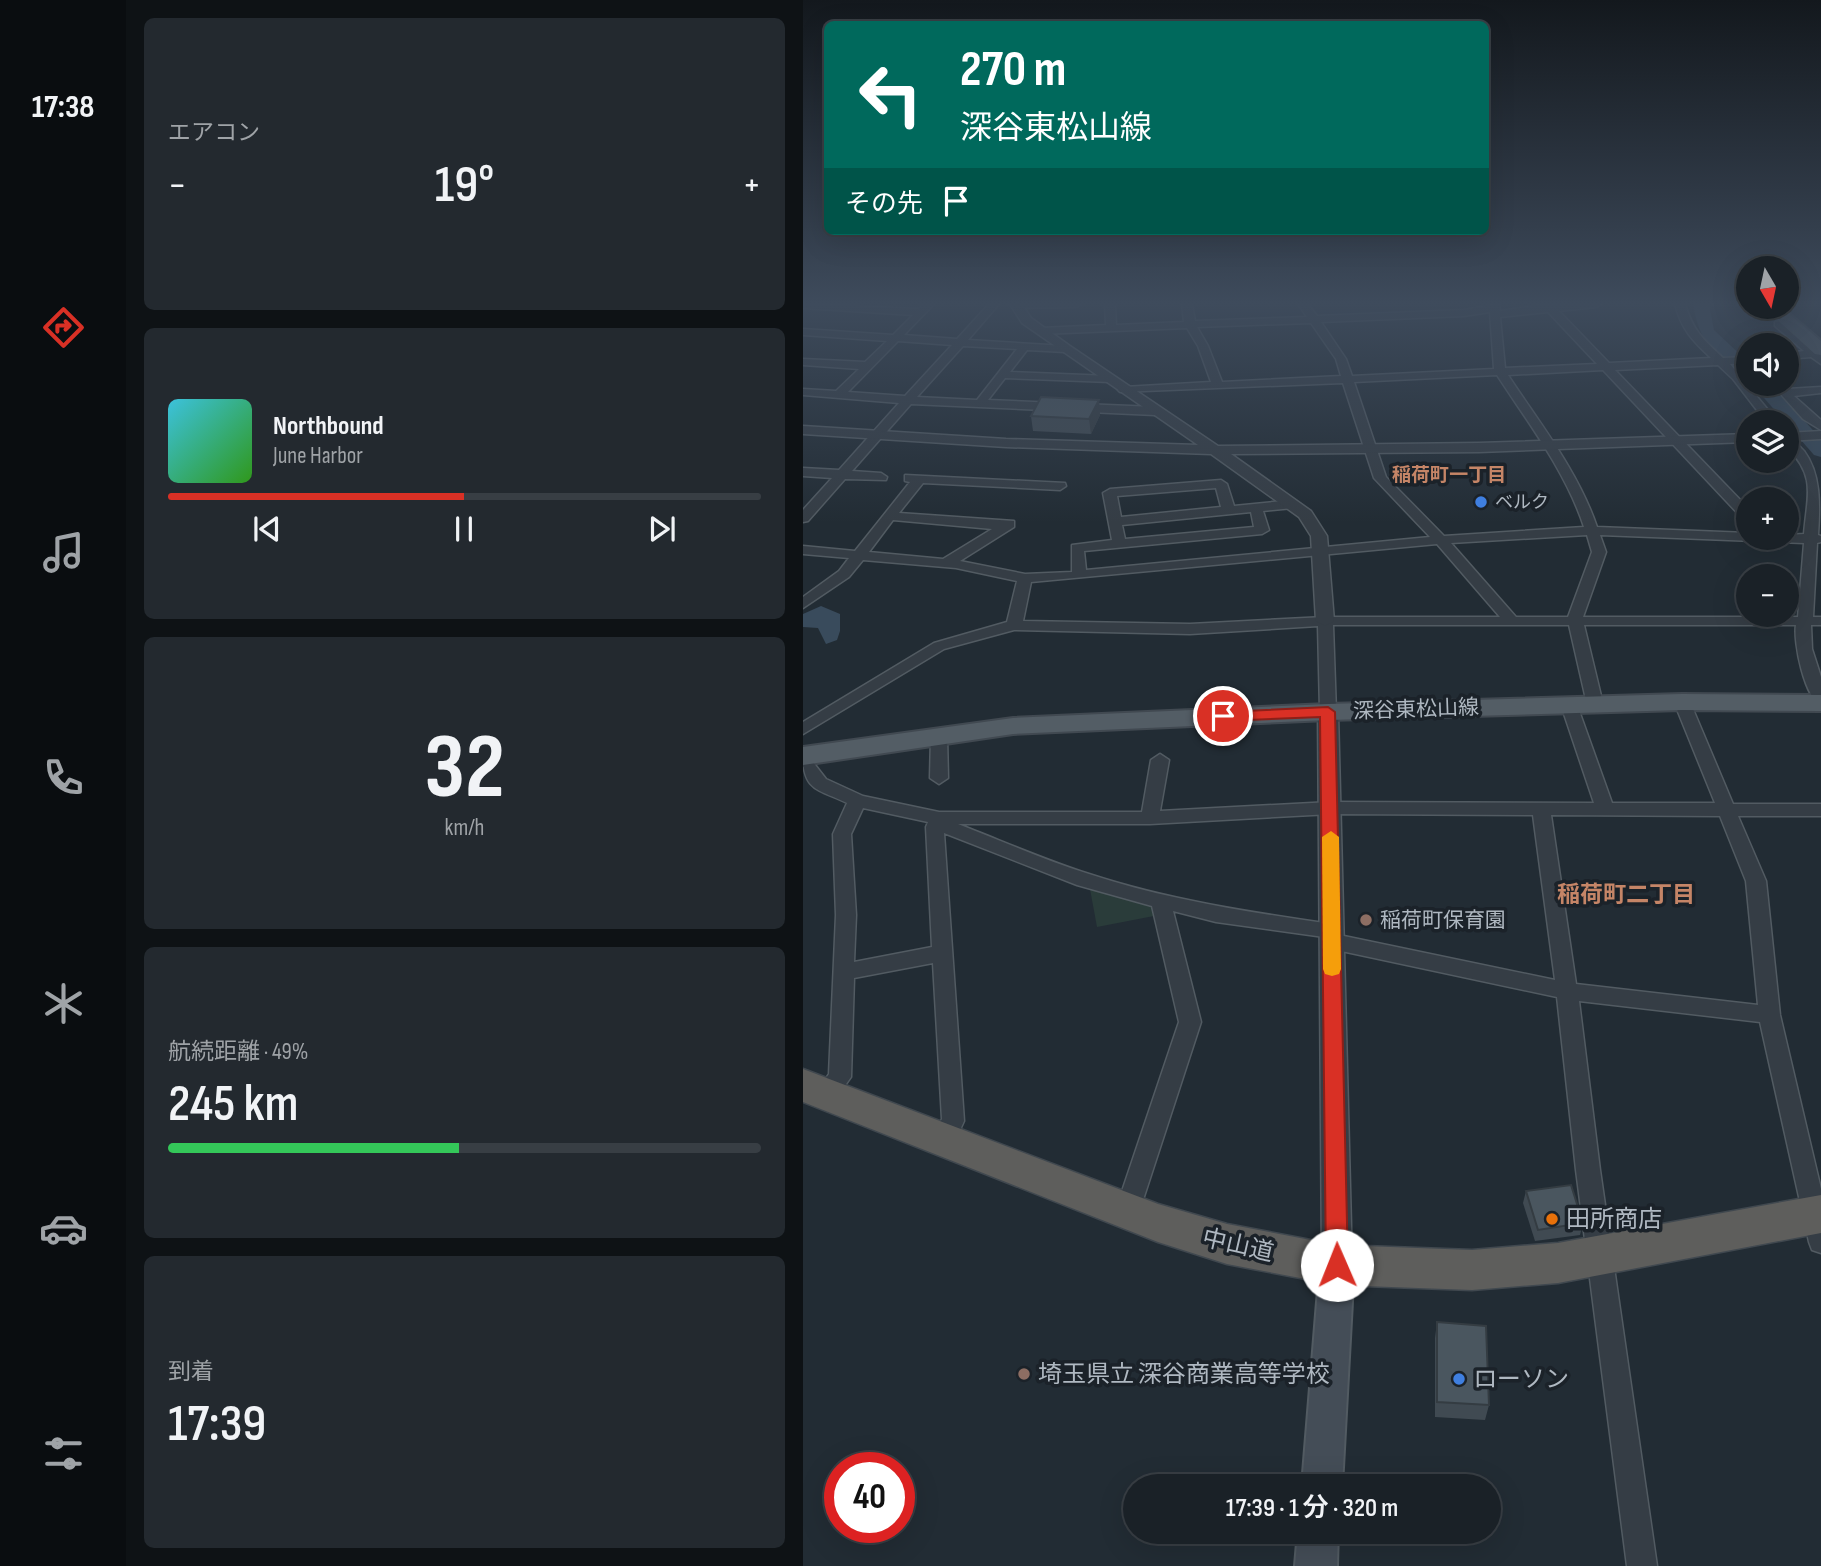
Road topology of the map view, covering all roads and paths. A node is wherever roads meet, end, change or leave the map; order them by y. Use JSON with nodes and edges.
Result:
{"nodes":[{"id":1,"x":857,"y":377,"type":"edge"},
{"id":2,"x":929,"y":377,"type":"edge"},
{"id":3,"x":1001,"y":377,"type":"edge"},
{"id":4,"x":1059,"y":377,"type":"edge"},
{"id":5,"x":1107,"y":377,"type":"edge"},
{"id":6,"x":1214,"y":377,"type":"edge"},
{"id":7,"x":1390,"y":377,"type":"edge"},
{"id":8,"x":1504,"y":377,"type":"edge"},
{"id":9,"x":1616,"y":377,"type":"edge"},
{"id":10,"x":1737,"y":377,"type":"edge"},
{"id":11,"x":1110,"y":379,"type":"junction"},
{"id":12,"x":1348,"y":379,"type":"junction"},
{"id":13,"x":1217,"y":384,"type":"junction"},
{"id":14,"x":1124,"y":390,"type":"junction"},
{"id":15,"x":1821,"y":390,"type":"edge"},
{"id":16,"x":803,"y":392,"type":"edge"},
{"id":17,"x":1799,"y":392,"type":"edge"},
{"id":18,"x":839,"y":395,"type":"junction"},
{"id":19,"x":1788,"y":396,"type":"edge"},
{"id":20,"x":908,"y":400,"type":"junction"},
{"id":21,"x":980,"y":403,"type":"junction"},
{"id":22,"x":1763,"y":410,"type":"edge"},
{"id":23,"x":1155,"y":411,"type":"junction"},
{"id":24,"x":1821,"y":426,"type":"edge"},
{"id":25,"x":803,"y":430,"type":"edge"},
{"id":26,"x":1821,"y":435,"type":"edge"},
{"id":27,"x":877,"y":436,"type":"junction"},
{"id":28,"x":1799,"y":437,"type":"edge"},
{"id":29,"x":1736,"y":440,"type":"edge"},
{"id":30,"x":1677,"y":442,"type":"junction"},
{"id":31,"x":1551,"y":446,"type":"junction"},
{"id":32,"x":1211,"y":450,"type":"junction"},
{"id":33,"x":1372,"y":450,"type":"junction"},
{"id":34,"x":1799,"y":452,"type":"edge"},
{"id":35,"x":803,"y":472,"type":"edge"},
{"id":36,"x":841,"y":475,"type":"junction"},
{"id":37,"x":881,"y":477,"type":"dead end"},
{"id":38,"x":1060,"y":486,"type":"dead end"},
{"id":39,"x":1736,"y":503,"type":"edge"},
{"id":40,"x":1293,"y":504,"type":"junction"},
{"id":41,"x":1256,"y":508,"type":"junction"},
{"id":42,"x":1228,"y":510,"type":"junction"},
{"id":43,"x":890,"y":516,"type":"junction"},
{"id":44,"x":803,"y":518,"type":"edge"},
{"id":45,"x":1115,"y":522,"type":"junction"},
{"id":46,"x":1592,"y":531,"type":"junction"},
{"id":47,"x":1736,"y":537,"type":"edge"},
{"id":48,"x":1815,"y":539,"type":"edge"},
{"id":49,"x":1438,"y":540,"type":"junction"},
{"id":50,"x":1119,"y":544,"type":"junction"},
{"id":51,"x":803,"y":550,"type":"edge"},
{"id":52,"x":1321,"y":552,"type":"junction"},
{"id":53,"x":860,"y":555,"type":"junction"},
{"id":54,"x":946,"y":563,"type":"junction"},
{"id":55,"x":1079,"y":575,"type":"junction"},
{"id":56,"x":1025,"y":578,"type":"junction"},
{"id":57,"x":803,"y":604,"type":"edge"},
{"id":58,"x":1575,"y":619,"type":"junction"},
{"id":59,"x":1812,"y":620,"type":"edge"},
{"id":60,"x":1325,"y":621,"type":"junction"},
{"id":61,"x":1512,"y":621,"type":"junction"},
{"id":62,"x":1014,"y":625,"type":"junction"},
{"id":63,"x":1821,"y":701,"type":"edge"},
{"id":64,"x":1682,"y":702,"type":"junction"},
{"id":65,"x":1582,"y":704,"type":"junction"},
{"id":66,"x":1328,"y":712,"type":"junction"},
{"id":67,"x":803,"y":729,"type":"edge"},
{"id":68,"x":939,"y":736,"type":"junction"},
{"id":69,"x":803,"y":758,"type":"edge"},
{"id":70,"x":1160,"y":760,"type":"dead end"},
{"id":71,"x":939,"y":778,"type":"dead end"},
{"id":72,"x":859,"y":801,"type":"junction"},
{"id":73,"x":1330,"y":808,"type":"junction"},
{"id":74,"x":1605,"y":808,"type":"junction"},
{"id":75,"x":1725,"y":808,"type":"junction"},
{"id":76,"x":1541,"y":810,"type":"junction"},
{"id":77,"x":1821,"y":810,"type":"edge"},
{"id":78,"x":939,"y":818,"type":"junction"},
{"id":79,"x":1150,"y":818,"type":"junction"},
{"id":80,"x":1161,"y":901,"type":"junction"},
{"id":81,"x":1331,"y":936,"type":"junction"},
{"id":82,"x":943,"y":953,"type":"junction"},
{"id":83,"x":843,"y":972,"type":"junction"},
{"id":84,"x":1567,"y":990,"type":"junction"},
{"id":85,"x":1769,"y":1015,"type":"junction"},
{"id":86,"x":814,"y":1089,"type":"edge"},
{"id":87,"x":942,"y":1139,"type":"junction"},
{"id":88,"x":1127,"y":1212,"type":"junction"},
{"id":89,"x":1819,"y":1223,"type":"edge"},
{"id":90,"x":1601,"y":1257,"type":"junction"},
{"id":91,"x":1337,"y":1265,"type":"junction"},
{"id":92,"x":1323,"y":1474,"type":"edge"},
{"id":93,"x":1317,"y":1544,"type":"edge"},
{"id":94,"x":1316,"y":1566,"type":"edge"},
{"id":95,"x":1642,"y":1566,"type":"edge"}],
"edges":[{"from":1,"to":18,"type":"street"},
{"from":2,"to":20,"type":"street"},
{"from":3,"to":21,"type":"street"},
{"from":4,"to":11,"type":"street"},
{"from":5,"to":11,"type":"street"},
{"from":6,"to":13,"type":"street"},
{"from":7,"to":12,"type":"street"},
{"from":8,"to":31,"type":"street"},
{"from":9,"to":30,"type":"street"},
{"from":10,"to":22,"type":"street"},
{"from":11,"to":14,"type":"street"},
{"from":12,"to":13,"type":"street"},
{"from":12,"to":33,"type":"street"},
{"from":13,"to":14,"type":"street"},
{"from":14,"to":23,"type":"street"},
{"from":15,"to":17,"type":"street"},
{"from":16,"to":18,"type":"street"},
{"from":18,"to":20,"type":"street"},
{"from":19,"to":24,"type":"street"},
{"from":20,"to":21,"type":"street"},
{"from":20,"to":27,"type":"street"},
{"from":21,"to":23,"type":"street"},
{"from":23,"to":32,"type":"street"},
{"from":25,"to":27,"type":"street"},
{"from":26,"to":28,"type":"street"},
{"from":27,"to":32,"type":"street"},
{"from":27,"to":36,"type":"street"},
{"from":29,"to":30,"type":"street"},
{"from":30,"to":31,"type":"street"},
{"from":30,"to":39,"type":"street"},
{"from":31,"to":33,"type":"street"},
{"from":31,"to":46,"type":"street"},
{"from":32,"to":33,"type":"street"},
{"from":32,"to":40,"type":"street"},
{"from":33,"to":49,"type":"street"},
{"from":34,"to":48,"type":"street"},
{"from":35,"to":36,"type":"street"},
{"from":36,"to":37,"type":"street"},
{"from":36,"to":44,"type":"street"},
{"from":38,"to":43,"type":"street"},
{"from":40,"to":41,"type":"street"},
{"from":40,"to":52,"type":"street"},
{"from":41,"to":42,"type":"street"},
{"from":41,"to":50,"type":"street"},
{"from":42,"to":45,"type":"street"},
{"from":42,"to":45,"type":"street"},
{"from":43,"to":53,"type":"street"},
{"from":43,"to":54,"type":"street"},
{"from":45,"to":50,"type":"street"},
{"from":46,"to":47,"type":"street"},
{"from":46,"to":49,"type":"street"},
{"from":46,"to":58,"type":"street"},
{"from":48,"to":59,"type":"street"},
{"from":49,"to":52,"type":"street"},
{"from":49,"to":61,"type":"street"},
{"from":50,"to":55,"type":"street"},
{"from":51,"to":53,"type":"street"},
{"from":52,"to":55,"type":"street"},
{"from":52,"to":60,"type":"street"},
{"from":53,"to":54,"type":"street"},
{"from":53,"to":57,"type":"street"},
{"from":54,"to":56,"type":"street"},
{"from":55,"to":56,"type":"street"},
{"from":56,"to":62,"type":"street"},
{"from":58,"to":59,"type":"street"},
{"from":58,"to":61,"type":"street"},
{"from":58,"to":65,"type":"street"},
{"from":59,"to":63,"type":"street"},
{"from":60,"to":61,"type":"street"},
{"from":60,"to":62,"type":"street"},
{"from":60,"to":66,"type":"street"},
{"from":62,"to":67,"type":"street"},
{"from":63,"to":64,"type":"main road","name":"深谷東松山線"},
{"from":64,"to":65,"type":"main road","name":"深谷東松山線"},
{"from":64,"to":75,"type":"street"},
{"from":65,"to":66,"type":"main road","name":"深谷東松山線"},
{"from":65,"to":74,"type":"street"},
{"from":66,"to":68,"type":"main road","name":"深谷東松山線"},
{"from":66,"to":73,"type":"street"},
{"from":68,"to":69,"type":"main road","name":"深谷東松山線"},
{"from":68,"to":71,"type":"street"},
{"from":69,"to":72,"type":"street"},
{"from":70,"to":79,"type":"street"},
{"from":72,"to":78,"type":"street"},
{"from":72,"to":83,"type":"street"},
{"from":73,"to":76,"type":"street"},
{"from":73,"to":79,"type":"street"},
{"from":73,"to":81,"type":"street"},
{"from":74,"to":75,"type":"street"},
{"from":74,"to":76,"type":"street"},
{"from":75,"to":77,"type":"street"},
{"from":75,"to":85,"type":"street"},
{"from":76,"to":84,"type":"street"},
{"from":78,"to":79,"type":"street"},
{"from":78,"to":80,"type":"street"},
{"from":78,"to":82,"type":"street"},
{"from":80,"to":81,"type":"street"},
{"from":80,"to":88,"type":"street"},
{"from":81,"to":84,"type":"street"},
{"from":81,"to":91,"type":"street"},
{"from":82,"to":83,"type":"street"},
{"from":82,"to":87,"type":"street"},
{"from":83,"to":86,"type":"street"},
{"from":84,"to":85,"type":"street"},
{"from":84,"to":90,"type":"street"},
{"from":85,"to":89,"type":"street"},
{"from":86,"to":87,"type":"highway","name":"中山道"},
{"from":87,"to":88,"type":"highway","name":"中山道"},
{"from":88,"to":91,"type":"highway","name":"中山道"},
{"from":89,"to":90,"type":"highway","name":"中山道"},
{"from":90,"to":91,"type":"highway","name":"中山道"},
{"from":90,"to":95,"type":"street"},
{"from":91,"to":92,"type":"main road"},
{"from":93,"to":94,"type":"main road"}]}
